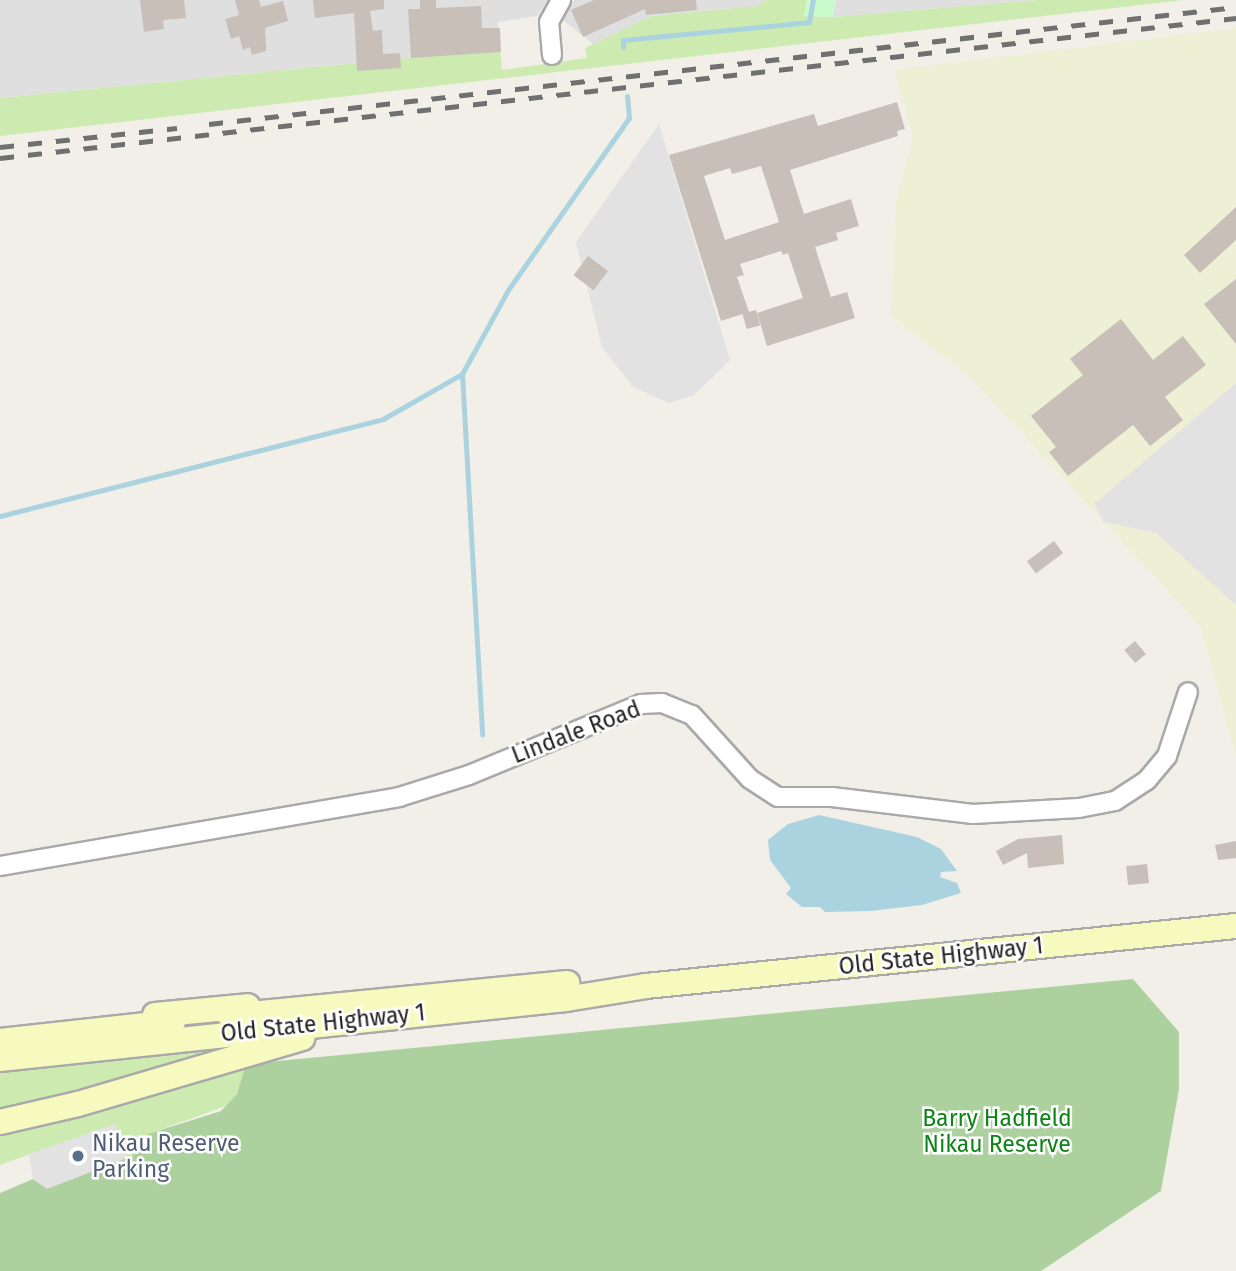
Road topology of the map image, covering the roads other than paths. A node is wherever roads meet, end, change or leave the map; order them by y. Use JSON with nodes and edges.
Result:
{"nodes":[{"id":1,"x":561,"y":0,"type":"edge"},
{"id":2,"x":552,"y":55,"type":"dead end"},
{"id":3,"x":1188,"y":692,"type":"dead end"},
{"id":4,"x":0,"y":866,"type":"edge"},
{"id":5,"x":1236,"y":926,"type":"edge"},
{"id":6,"x":646,"y":986,"type":"junction"},
{"id":7,"x":381,"y":998,"type":"junction"},
{"id":8,"x":419,"y":1014,"type":"junction"},
{"id":9,"x":0,"y":1031,"type":"edge"},
{"id":10,"x":0,"y":1041,"type":"edge"},
{"id":11,"x":0,"y":1059,"type":"edge"},
{"id":12,"x":0,"y":1122,"type":"edge"}],
"edges":[{"from":1,"to":2,"type":"street"},
{"from":3,"to":4,"type":"street","name":"Lindale Road"},
{"from":5,"to":6,"type":"main road","name":"Old State Highway 1"},
{"from":6,"to":7,"type":"main road","name":"Old State Highway 1"},
{"from":6,"to":8,"type":"main road","name":"Old State Highway 1"},
{"from":7,"to":9,"type":"main road"},
{"from":7,"to":10,"type":"main road","name":"Old State Highway 1"},
{"from":8,"to":11,"type":"main road","name":"Old State Highway 1"},
{"from":8,"to":12,"type":"main road"}]}
